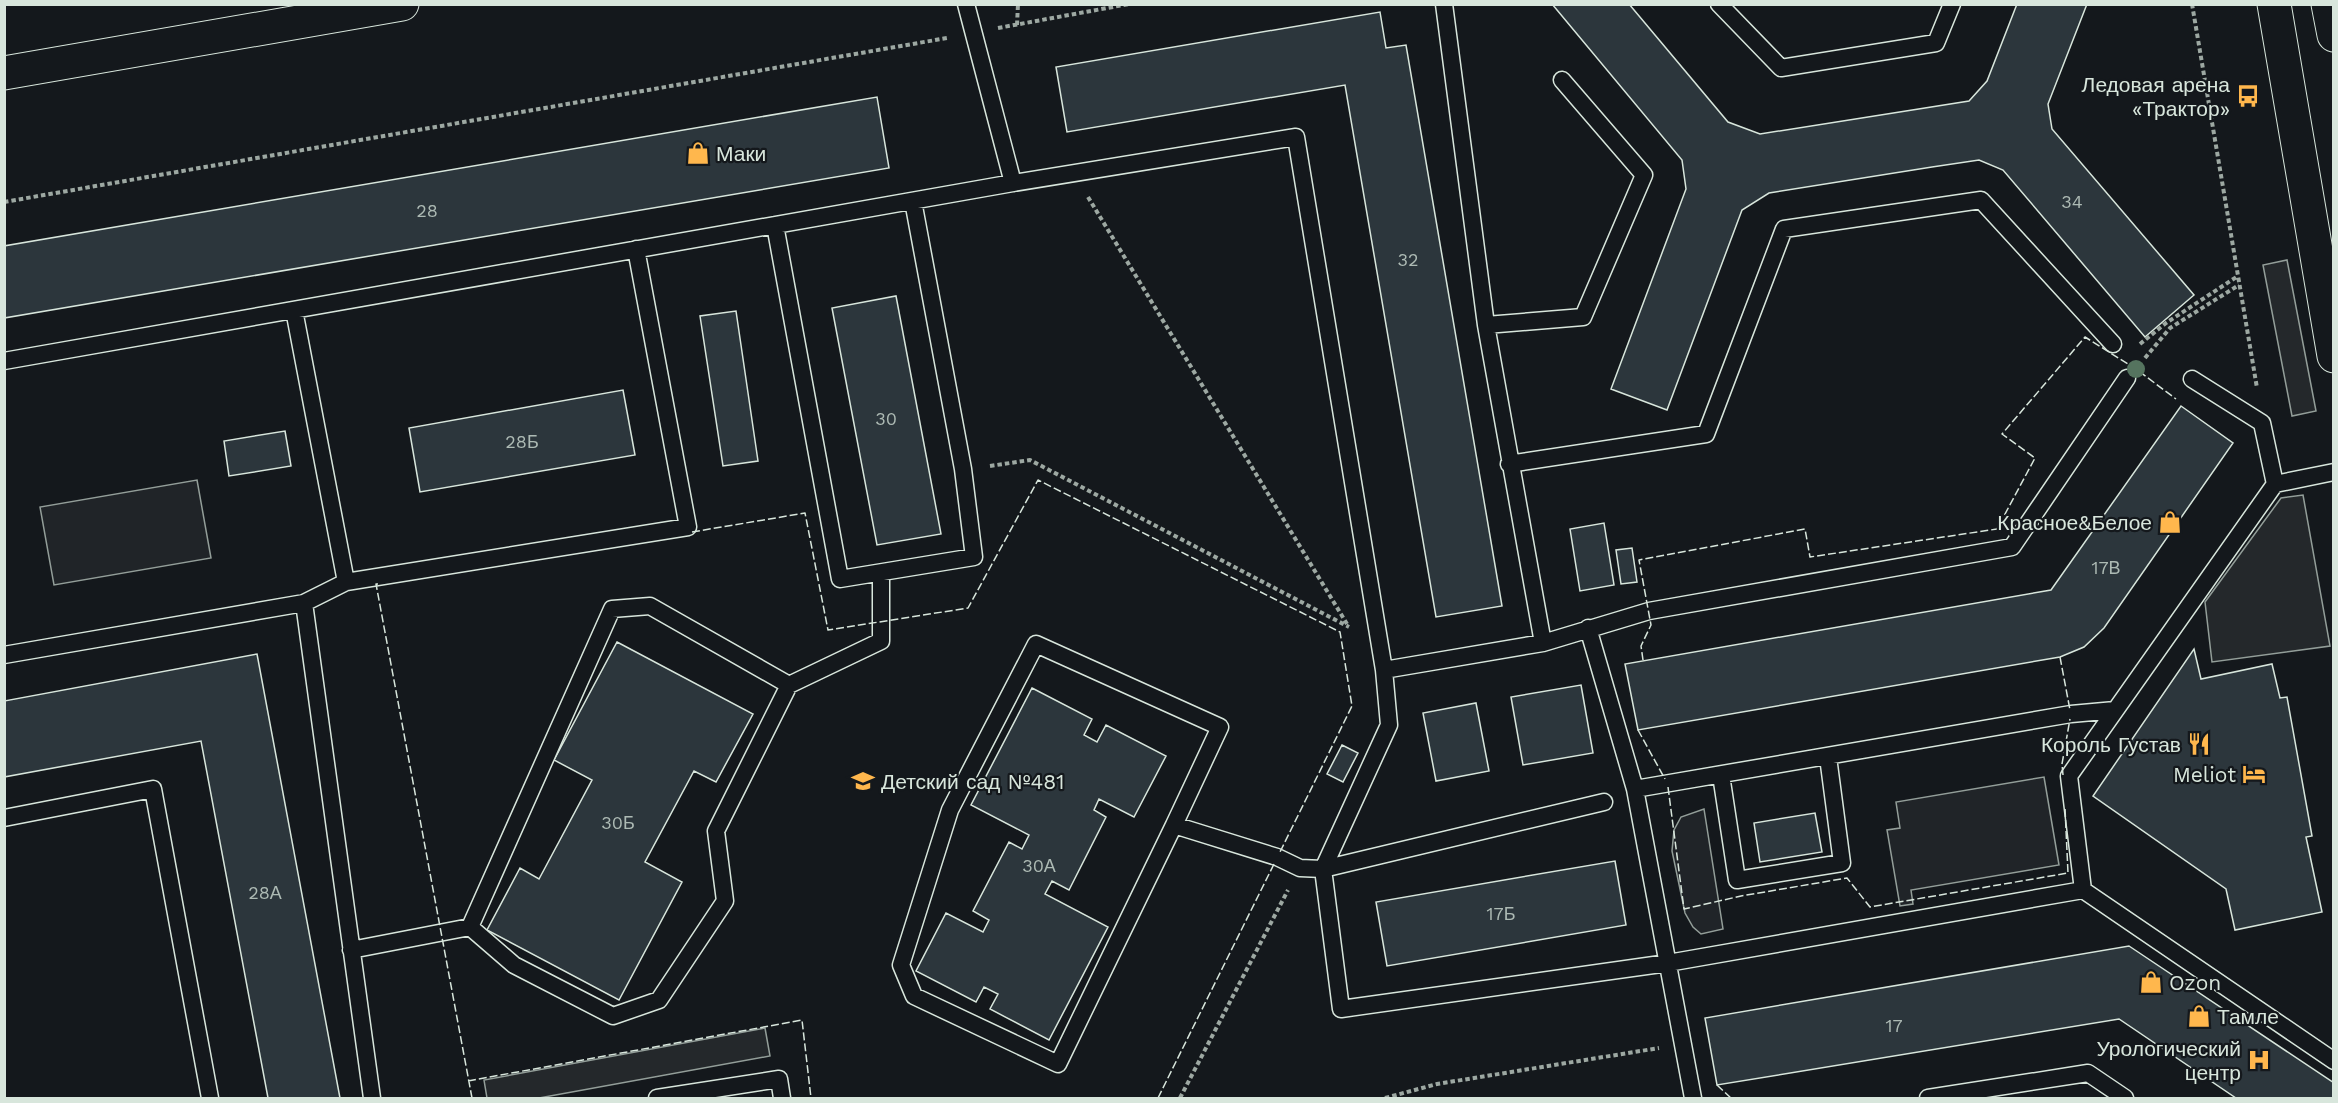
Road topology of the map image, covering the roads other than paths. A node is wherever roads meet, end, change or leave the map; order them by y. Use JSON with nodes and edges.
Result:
{"nodes":[{"id":1,"x":402,"y":4,"type":"edge"},
{"id":2,"x":966,"y":4,"type":"edge"},
{"id":3,"x":1444,"y":4,"type":"edge"},
{"id":4,"x":1719,"y":4,"type":"edge"},
{"id":5,"x":1952,"y":4,"type":"edge"},
{"id":6,"x":2274,"y":4,"type":"edge"},
{"id":7,"x":2328,"y":4,"type":"edge"},
{"id":8,"x":2334,"y":35,"type":"edge"},
{"id":9,"x":4,"y":73,"type":"edge"},
{"id":10,"x":1562,"y":80,"type":"dead end"},
{"id":11,"x":1013,"y":183,"type":"junction"},
{"id":12,"x":913,"y":201,"type":"junction"},
{"id":13,"x":775,"y":225,"type":"junction"},
{"id":14,"x":636,"y":249,"type":"junction"},
{"id":15,"x":294,"y":310,"type":"junction"},
{"id":16,"x":1486,"y":325,"type":"junction"},
{"id":17,"x":2113,"y":344,"type":"road end"},
{"id":18,"x":2334,"y":356,"type":"edge"},
{"id":19,"x":4,"y":361,"type":"edge"},
{"id":20,"x":2127,"y":378,"type":"dead end"},
{"id":21,"x":2192,"y":379,"type":"dead end"},
{"id":22,"x":1509,"y":464,"type":"junction"},
{"id":23,"x":2334,"y":472,"type":"edge"},
{"id":24,"x":2275,"y":484,"type":"junction"},
{"id":25,"x":880,"y":573,"type":"junction"},
{"id":26,"x":346,"y":582,"type":"junction"},
{"id":27,"x":304,"y":603,"type":"junction"},
{"id":28,"x":1588,"y":628,"type":"junction"},
{"id":29,"x":1543,"y":643,"type":"junction"},
{"id":30,"x":4,"y":655,"type":"edge"},
{"id":31,"x":1384,"y":670,"type":"junction"},
{"id":32,"x":789,"y":685,"type":"junction"},
{"id":33,"x":2115,"y":710,"type":"junction"},
{"id":34,"x":1828,"y":757,"type":"junction"},
{"id":35,"x":1721,"y":775,"type":"junction"},
{"id":36,"x":1635,"y":789,"type":"junction"},
{"id":37,"x":1604,"y":802,"type":"dead end"},
{"id":38,"x":4,"y":818,"type":"edge"},
{"id":39,"x":1174,"y":825,"type":"junction"},
{"id":40,"x":1323,"y":869,"type":"junction"},
{"id":41,"x":2083,"y":890,"type":"junction"},
{"id":42,"x":470,"y":927,"type":"junction"},
{"id":43,"x":351,"y":950,"type":"junction"},
{"id":44,"x":1668,"y":963,"type":"junction"},
{"id":45,"x":2334,"y":1061,"type":"edge"},
{"id":46,"x":210,"y":1098,"type":"edge"},
{"id":47,"x":372,"y":1098,"type":"edge"},
{"id":48,"x":657,"y":1098,"type":"edge"},
{"id":49,"x":782,"y":1098,"type":"edge"},
{"id":50,"x":1694,"y":1098,"type":"edge"},
{"id":51,"x":1928,"y":1098,"type":"edge"},
{"id":52,"x":2125,"y":1098,"type":"edge"}],
"edges":[{"from":1,"to":9,"type":"street"},
{"from":2,"to":11,"type":"lane"},
{"from":3,"to":16,"type":"lane"},
{"from":4,"to":5,"type":"lane"},
{"from":6,"to":18,"type":"street"},
{"from":7,"to":8,"type":"street"},
{"from":10,"to":16,"type":"lane"},
{"from":11,"to":12,"type":"lane"},
{"from":11,"to":31,"type":"lane"},
{"from":12,"to":13,"type":"lane"},
{"from":12,"to":25,"type":"lane"},
{"from":13,"to":14,"type":"lane"},
{"from":13,"to":25,"type":"lane"},
{"from":14,"to":15,"type":"lane"},
{"from":14,"to":26,"type":"lane"},
{"from":15,"to":19,"type":"lane"},
{"from":15,"to":26,"type":"lane"},
{"from":16,"to":22,"type":"lane"},
{"from":17,"to":22,"type":"lane"},
{"from":20,"to":28,"type":"lane"},
{"from":21,"to":24,"type":"lane"},
{"from":22,"to":29,"type":"lane"},
{"from":23,"to":24,"type":"lane"},
{"from":24,"to":33,"type":"lane"},
{"from":25,"to":32,"type":"lane"},
{"from":26,"to":27,"type":"lane"},
{"from":27,"to":30,"type":"lane"},
{"from":27,"to":43,"type":"lane"},
{"from":28,"to":29,"type":"lane"},
{"from":28,"to":36,"type":"lane"},
{"from":29,"to":31,"type":"lane"},
{"from":31,"to":40,"type":"lane"},
{"from":32,"to":42,"type":"lane"},
{"from":32,"to":42,"type":"lane"},
{"from":33,"to":34,"type":"lane"},
{"from":33,"to":41,"type":"lane"},
{"from":34,"to":35,"type":"lane"},
{"from":34,"to":35,"type":"lane"},
{"from":35,"to":36,"type":"lane"},
{"from":36,"to":44,"type":"lane"},
{"from":37,"to":40,"type":"lane"},
{"from":38,"to":46,"type":"lane"},
{"from":39,"to":39,"type":"lane"},
{"from":39,"to":40,"type":"lane"},
{"from":40,"to":44,"type":"lane"},
{"from":41,"to":44,"type":"lane"},
{"from":41,"to":45,"type":"lane"},
{"from":42,"to":43,"type":"lane"},
{"from":43,"to":47,"type":"lane"},
{"from":44,"to":50,"type":"lane"},
{"from":48,"to":49,"type":"lane"},
{"from":51,"to":52,"type":"lane"}]}
